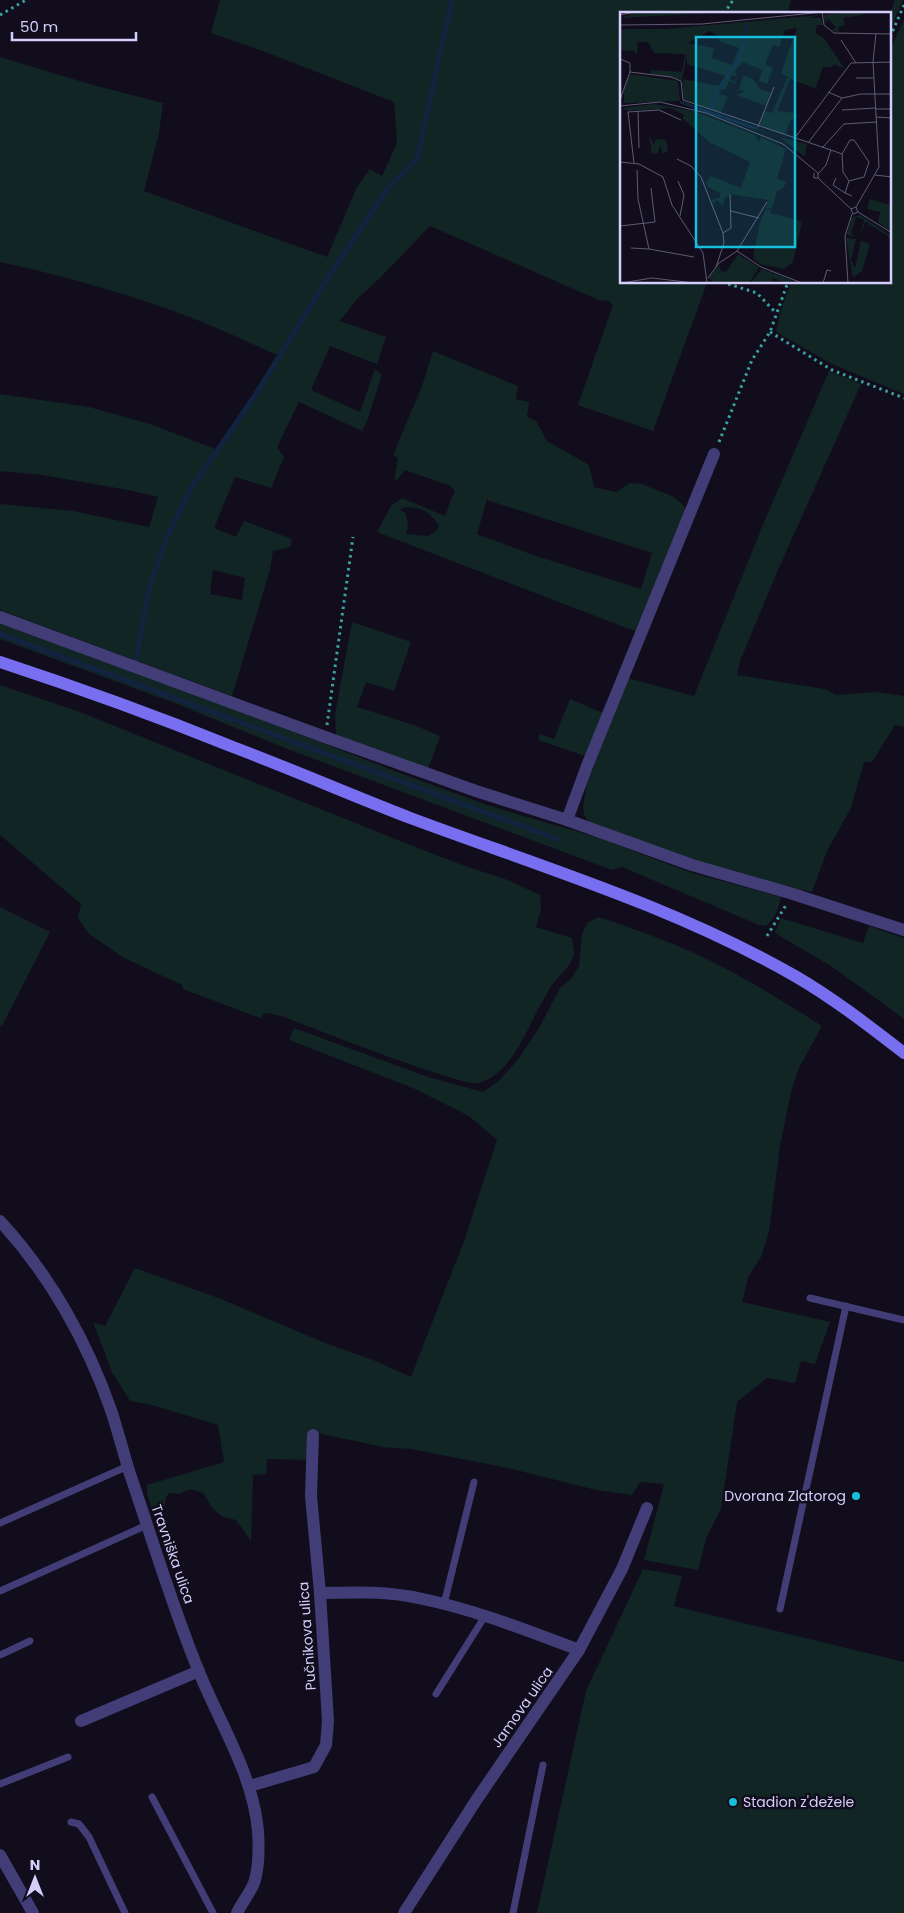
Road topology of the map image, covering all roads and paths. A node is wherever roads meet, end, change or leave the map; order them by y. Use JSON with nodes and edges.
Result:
{"nodes":[{"id":1,"x":26,"y":0,"type":"edge"},
{"id":2,"x":733,"y":0,"type":"edge"},
{"id":3,"x":904,"y":5,"type":"edge"},
{"id":4,"x":725,"y":12,"type":"edge"},
{"id":5,"x":0,"y":15,"type":"edge"},
{"id":6,"x":892,"y":32,"type":"edge"},
{"id":7,"x":728,"y":284,"type":"edge"},
{"id":8,"x":787,"y":284,"type":"edge"},
{"id":9,"x":776,"y":313,"type":"junction"},
{"id":10,"x":770,"y":332,"type":"junction"},
{"id":11,"x":904,"y":398,"type":"edge"},
{"id":12,"x":714,"y":454,"type":"joint"},
{"id":13,"x":353,"y":537,"type":"dead end"},
{"id":14,"x":0,"y":617,"type":"edge"},
{"id":15,"x":0,"y":662,"type":"edge"},
{"id":16,"x":325,"y":738,"type":"junction"},
{"id":17,"x":567,"y":820,"type":"junction"},
{"id":18,"x":793,"y":894,"type":"junction"},
{"id":19,"x":902,"y":925,"type":"edge"},
{"id":20,"x":767,"y":936,"type":"dead end"},
{"id":21,"x":904,"y":1053,"type":"edge"},
{"id":22,"x":0,"y":1221,"type":"edge"},
{"id":23,"x":810,"y":1298,"type":"dead end"},
{"id":24,"x":846,"y":1306,"type":"junction"},
{"id":25,"x":904,"y":1320,"type":"edge"},
{"id":26,"x":313,"y":1435,"type":"dead end"},
{"id":27,"x":128,"y":1466,"type":"junction"},
{"id":28,"x":474,"y":1482,"type":"dead end"},
{"id":29,"x":647,"y":1508,"type":"dead end"},
{"id":30,"x":0,"y":1523,"type":"edge"},
{"id":31,"x":147,"y":1525,"type":"junction"},
{"id":32,"x":0,"y":1591,"type":"edge"},
{"id":33,"x":320,"y":1592,"type":"junction"},
{"id":34,"x":444,"y":1604,"type":"junction"},
{"id":35,"x":780,"y":1609,"type":"dead end"},
{"id":36,"x":485,"y":1616,"type":"junction"},
{"id":37,"x":30,"y":1641,"type":"dead end"},
{"id":38,"x":579,"y":1650,"type":"junction"},
{"id":39,"x":0,"y":1655,"type":"edge"},
{"id":40,"x":199,"y":1672,"type":"junction"},
{"id":41,"x":436,"y":1694,"type":"dead end"},
{"id":42,"x":82,"y":1721,"type":"dead end"},
{"id":43,"x":68,"y":1757,"type":"dead end"},
{"id":44,"x":543,"y":1765,"type":"dead end"},
{"id":45,"x":0,"y":1784,"type":"edge"},
{"id":46,"x":250,"y":1786,"type":"junction"},
{"id":47,"x":152,"y":1797,"type":"dead end"},
{"id":48,"x":71,"y":1822,"type":"dead end"},
{"id":49,"x":0,"y":1856,"type":"edge"},
{"id":50,"x":33,"y":1913,"type":"edge"},
{"id":51,"x":125,"y":1913,"type":"edge"},
{"id":52,"x":213,"y":1913,"type":"edge"},
{"id":53,"x":237,"y":1913,"type":"edge"},
{"id":54,"x":404,"y":1913,"type":"edge"},
{"id":55,"x":513,"y":1913,"type":"edge"}],
"edges":[{"from":1,"to":5,"type":"path"},
{"from":2,"to":4,"type":"path"},
{"from":3,"to":6,"type":"path"},
{"from":7,"to":9,"type":"path"},
{"from":8,"to":9,"type":"path"},
{"from":9,"to":10,"type":"path"},
{"from":10,"to":11,"type":"path"},
{"from":10,"to":12,"type":"path"},
{"from":12,"to":17,"type":"street"},
{"from":13,"to":16,"type":"path"},
{"from":14,"to":16,"type":"street"},
{"from":15,"to":21,"type":"street"},
{"from":16,"to":17,"type":"street"},
{"from":17,"to":18,"type":"street"},
{"from":18,"to":19,"type":"street"},
{"from":18,"to":20,"type":"path"},
{"from":22,"to":27,"type":"street","name":"Travniška ulica"},
{"from":23,"to":24,"type":"lane"},
{"from":24,"to":25,"type":"lane"},
{"from":24,"to":35,"type":"lane"},
{"from":26,"to":33,"type":"street","name":"Pučnikova ulica"},
{"from":27,"to":30,"type":"lane"},
{"from":27,"to":31,"type":"street","name":"Travniška ulica"},
{"from":28,"to":34,"type":"lane"},
{"from":29,"to":38,"type":"street","name":"Jamova ulica"},
{"from":31,"to":32,"type":"lane"},
{"from":31,"to":40,"type":"street","name":"Travniška ulica"},
{"from":33,"to":34,"type":"street"},
{"from":33,"to":46,"type":"street","name":"Pučnikova ulica"},
{"from":34,"to":36,"type":"street"},
{"from":36,"to":38,"type":"street"},
{"from":36,"to":41,"type":"lane"},
{"from":37,"to":39,"type":"lane"},
{"from":38,"to":54,"type":"street","name":"Jamova ulica"},
{"from":40,"to":42,"type":"street"},
{"from":40,"to":46,"type":"street","name":"Travniška ulica"},
{"from":43,"to":45,"type":"lane"},
{"from":44,"to":55,"type":"lane"},
{"from":46,"to":53,"type":"street","name":"Travniška ulica"},
{"from":47,"to":52,"type":"lane"},
{"from":48,"to":51,"type":"lane"},
{"from":49,"to":50,"type":"street"}]}
